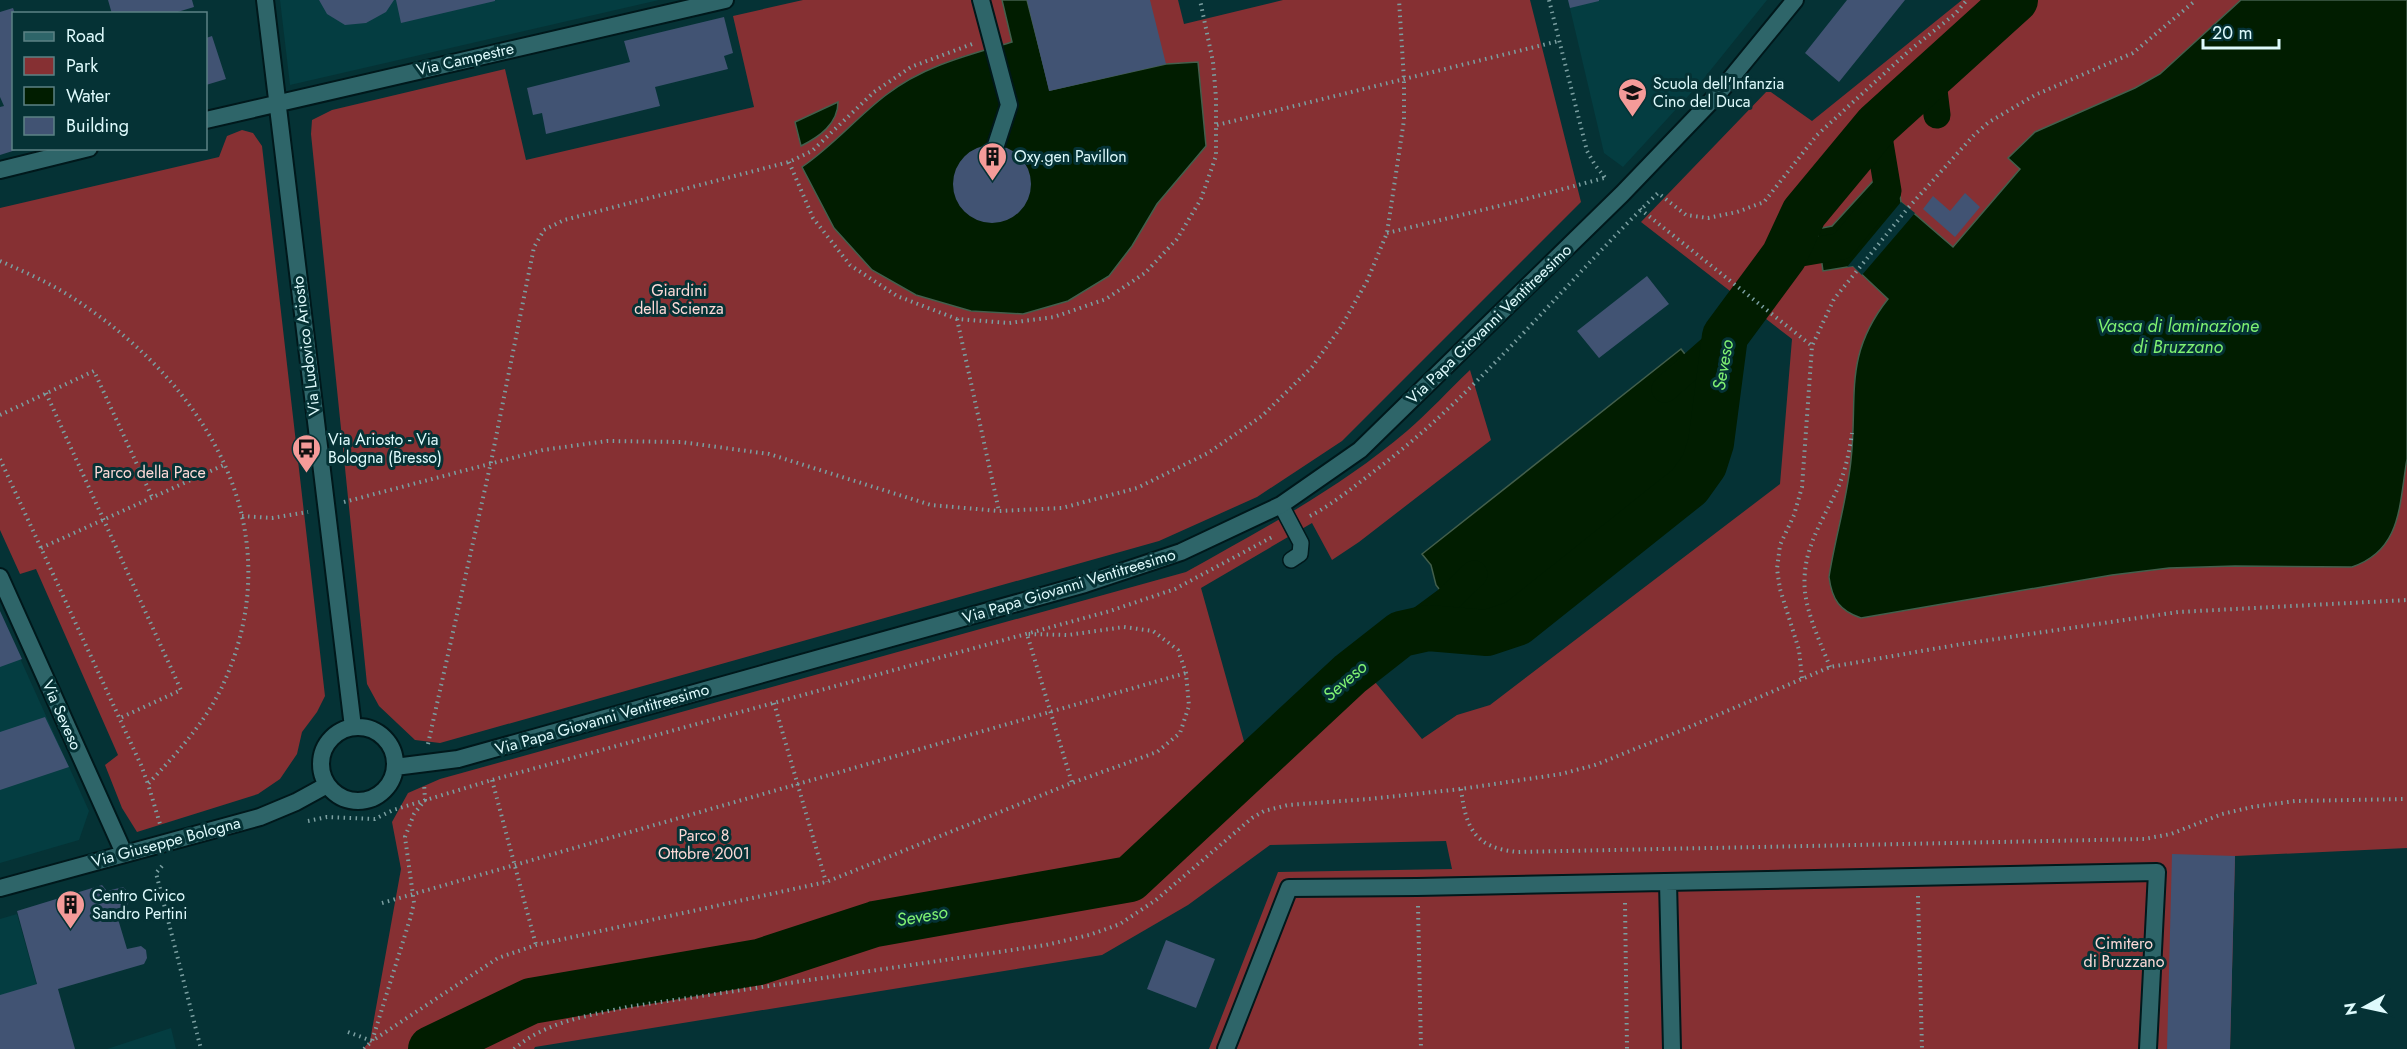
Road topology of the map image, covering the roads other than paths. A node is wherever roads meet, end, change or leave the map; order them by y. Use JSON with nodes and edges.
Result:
{"nodes":[{"id":1,"x":265,"y":0,"type":"edge"},
{"id":2,"x":725,"y":0,"type":"edge"},
{"id":3,"x":981,"y":0,"type":"edge"},
{"id":4,"x":1795,"y":0,"type":"edge"},
{"id":5,"x":276,"y":103,"type":"junction"},
{"id":6,"x":207,"y":120,"type":"edge"},
{"id":7,"x":996,"y":145,"type":"dead end"},
{"id":8,"x":80,"y":150,"type":"edge"},
{"id":9,"x":0,"y":170,"type":"edge"},
{"id":10,"x":1281,"y":505,"type":"junction"},
{"id":11,"x":1291,"y":560,"type":"dead end"},
{"id":12,"x":0,"y":578,"type":"edge"},
{"id":13,"x":353,"y":727,"type":"junction"},
{"id":14,"x":395,"y":767,"type":"junction"},
{"id":15,"x":327,"y":785,"type":"junction"},
{"id":16,"x":124,"y":853,"type":"junction"},
{"id":17,"x":1668,"y":882,"type":"junction"},
{"id":18,"x":0,"y":888,"type":"edge"},
{"id":19,"x":1226,"y":1049,"type":"edge"},
{"id":20,"x":1672,"y":1049,"type":"edge"},
{"id":21,"x":2148,"y":1049,"type":"edge"}],
"edges":[{"from":1,"to":5,"type":"street","name":"Via Ludovico Ariosto"},
{"from":2,"to":5,"type":"street","name":"Via Campestre"},
{"from":3,"to":7,"type":"street"},
{"from":4,"to":10,"type":"street","name":"Via Papa Giovanni Ventitreesimo"},
{"from":5,"to":6,"type":"street","name":"Via Campestre"},
{"from":5,"to":13,"type":"street","name":"Via Ludovico Ariosto"},
{"from":8,"to":9,"type":"street"},
{"from":10,"to":11,"type":"lane"},
{"from":10,"to":14,"type":"street","name":"Via Papa Giovanni Ventitreesimo"},
{"from":12,"to":16,"type":"street","name":"Via Seveso"},
{"from":13,"to":14,"type":"street"},
{"from":13,"to":15,"type":"street"},
{"from":14,"to":15,"type":"street"},
{"from":15,"to":16,"type":"street","name":"Via Giuseppe Bologna"},
{"from":16,"to":18,"type":"street","name":"Via Giuseppe Bologna"},
{"from":17,"to":19,"type":"street"},
{"from":17,"to":20,"type":"street"},
{"from":17,"to":21,"type":"street"}]}
